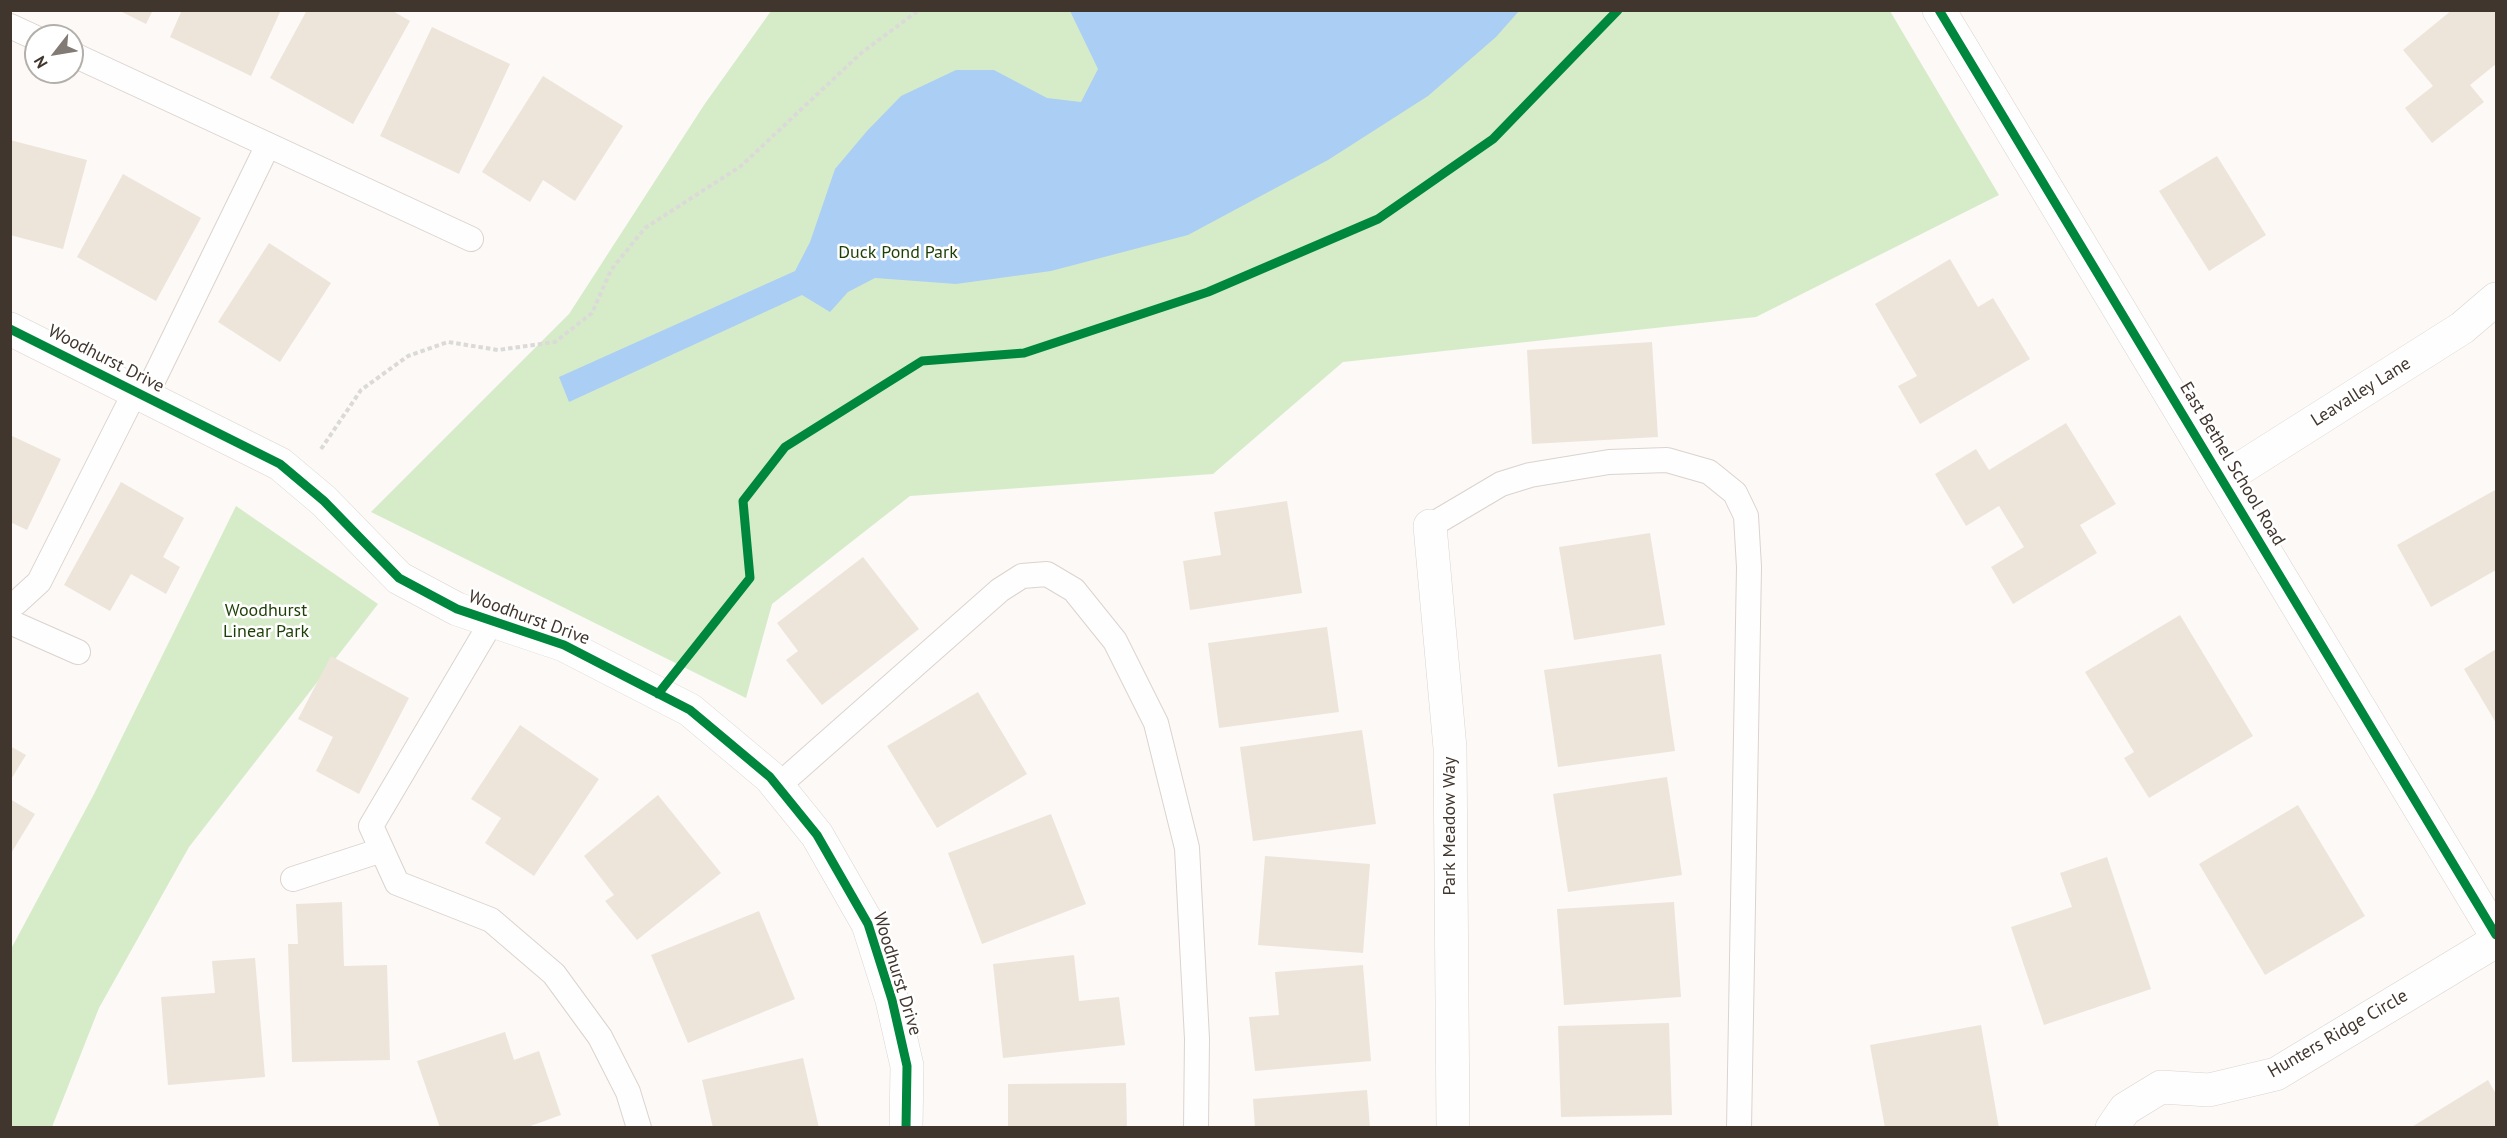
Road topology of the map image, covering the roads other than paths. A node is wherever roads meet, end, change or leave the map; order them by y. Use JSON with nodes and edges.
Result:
{"nodes":[{"id":1,"x":1940,"y":10,"type":"edge"},
{"id":2,"x":10,"y":26,"type":"edge"},
{"id":3,"x":24,"y":32,"type":"edge"},
{"id":4,"x":84,"y":60,"type":"edge"},
{"id":5,"x":268,"y":145,"type":"junction"},
{"id":6,"x":471,"y":239,"type":"dead end"},
{"id":7,"x":2496,"y":299,"type":"edge"},
{"id":8,"x":10,"y":329,"type":"edge"},
{"id":9,"x":140,"y":394,"type":"junction"},
{"id":10,"x":2222,"y":480,"type":"junction"},
{"id":11,"x":1430,"y":526,"type":"joint"},
{"id":12,"x":10,"y":605,"type":"edge"},
{"id":13,"x":492,"y":621,"type":"junction"},
{"id":14,"x":10,"y":622,"type":"edge"},
{"id":15,"x":78,"y":652,"type":"dead end"},
{"id":16,"x":778,"y":786,"type":"junction"},
{"id":17,"x":382,"y":850,"type":"junction"},
{"id":18,"x":293,"y":879,"type":"dead end"},
{"id":19,"x":2496,"y":935,"type":"edge"},
{"id":20,"x":2496,"y":940,"type":"edge"},
{"id":21,"x":639,"y":1128,"type":"edge"},
{"id":22,"x":906,"y":1128,"type":"edge"},
{"id":23,"x":1196,"y":1128,"type":"edge"},
{"id":24,"x":1453,"y":1128,"type":"edge"},
{"id":25,"x":1740,"y":1128,"type":"edge"},
{"id":26,"x":2112,"y":1128,"type":"edge"}],
"edges":[{"from":1,"to":10,"type":"street","name":"East Bethel School Road"},
{"from":2,"to":3,"type":"lane"},
{"from":4,"to":5,"type":"lane"},
{"from":5,"to":6,"type":"lane"},
{"from":5,"to":9,"type":"lane"},
{"from":7,"to":10,"type":"street","name":"Leavalley Lane"},
{"from":8,"to":9,"type":"street","name":"Woodhurst Drive"},
{"from":9,"to":12,"type":"lane"},
{"from":9,"to":13,"type":"street","name":"Woodhurst Drive"},
{"from":10,"to":19,"type":"street","name":"East Bethel School Road"},
{"from":11,"to":24,"type":"street","name":"Park Meadow Way"},
{"from":11,"to":25,"type":"lane"},
{"from":13,"to":16,"type":"street","name":"Woodhurst Drive"},
{"from":13,"to":17,"type":"lane"},
{"from":14,"to":15,"type":"lane"},
{"from":16,"to":22,"type":"street","name":"Woodhurst Drive"},
{"from":16,"to":23,"type":"lane"},
{"from":17,"to":18,"type":"lane"},
{"from":17,"to":21,"type":"lane"},
{"from":20,"to":26,"type":"street","name":"Hunters Ridge Circle"}]}
